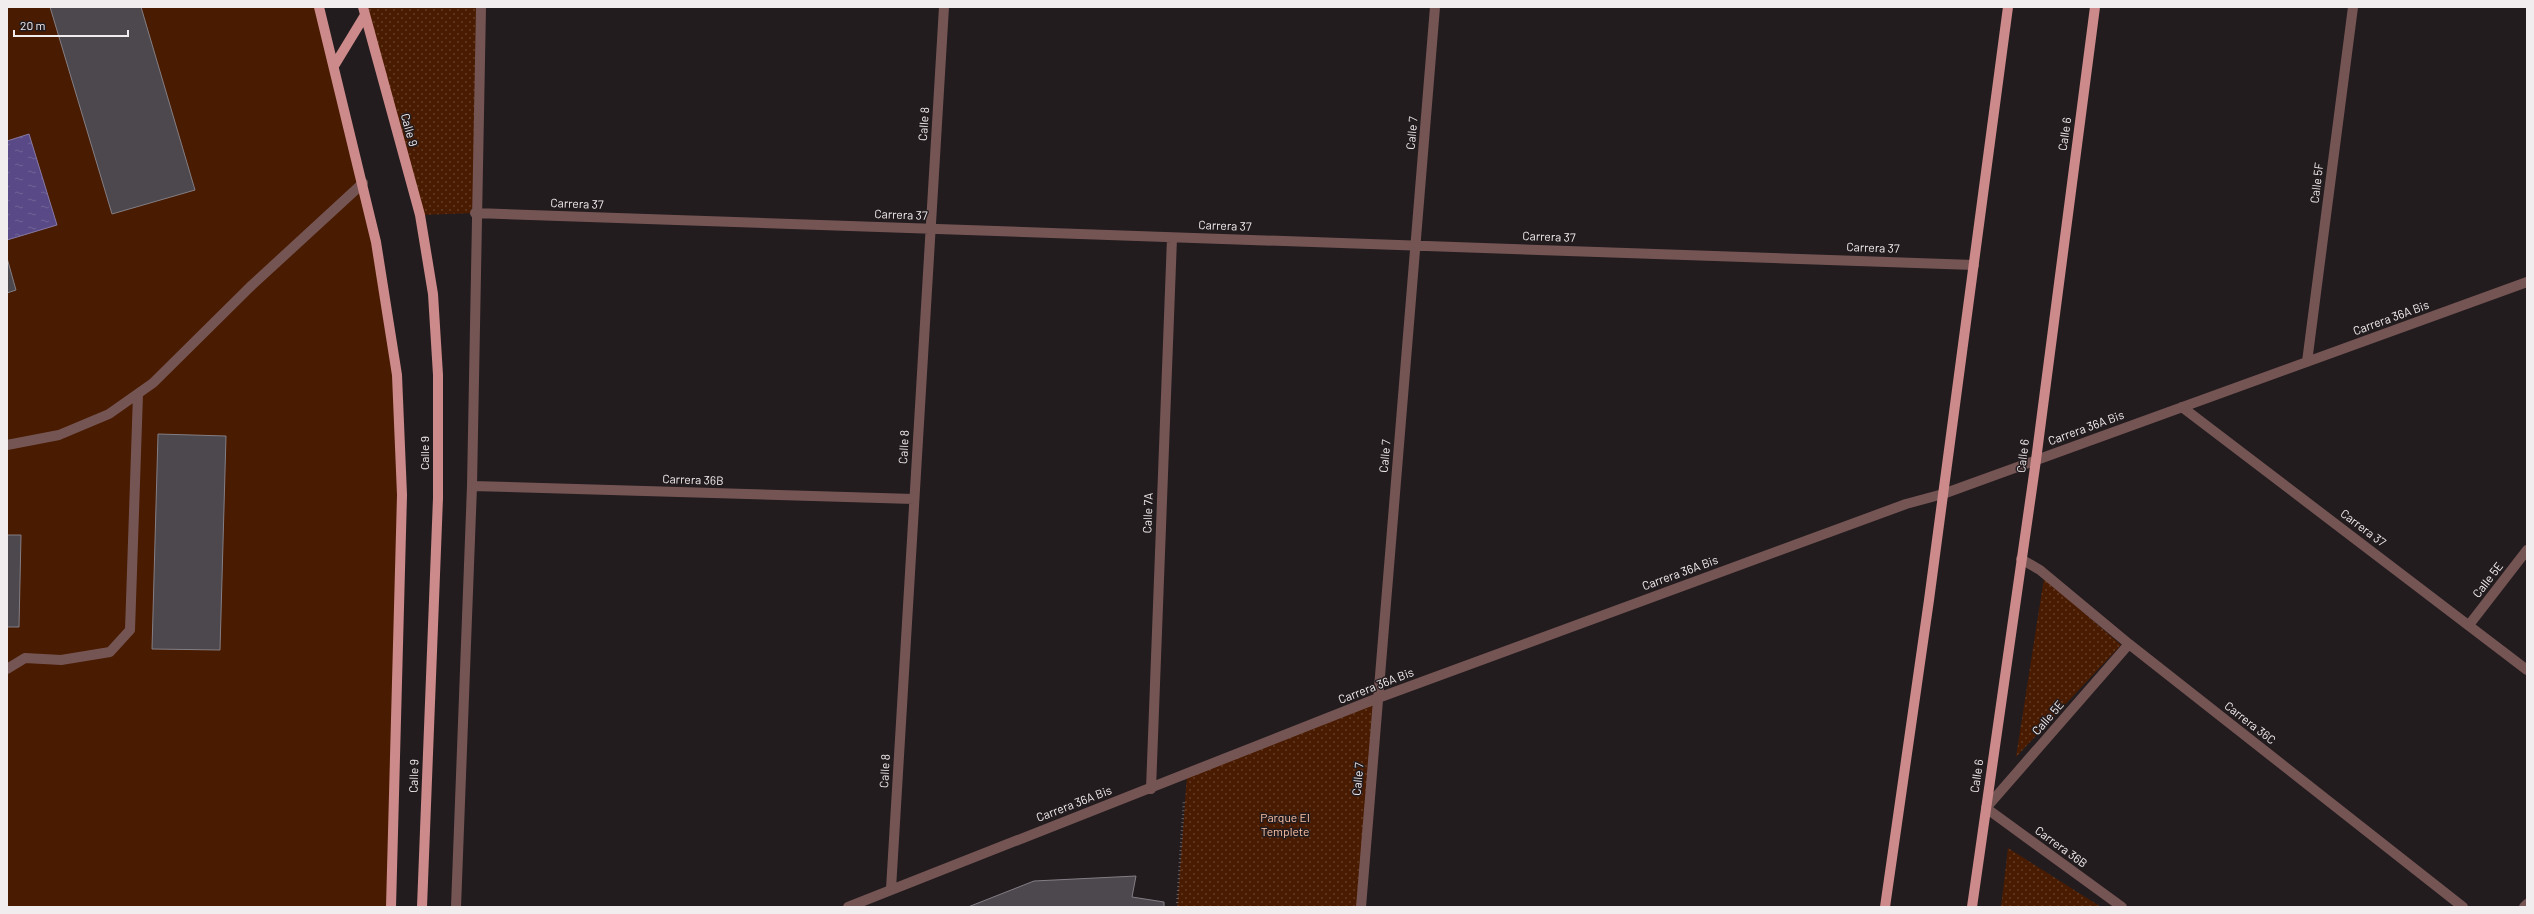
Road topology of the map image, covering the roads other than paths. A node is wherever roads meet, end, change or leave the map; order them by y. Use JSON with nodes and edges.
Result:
{"nodes":[{"id":1,"x":319,"y":7,"type":"edge"},
{"id":2,"x":481,"y":7,"type":"edge"},
{"id":3,"x":944,"y":7,"type":"edge"},
{"id":4,"x":1435,"y":7,"type":"edge"},
{"id":5,"x":2008,"y":7,"type":"edge"},
{"id":6,"x":2095,"y":7,"type":"edge"},
{"id":7,"x":2353,"y":7,"type":"edge"},
{"id":8,"x":364,"y":11,"type":"edge"},
{"id":9,"x":334,"y":66,"type":"junction"},
{"id":10,"x":363,"y":183,"type":"junction"},
{"id":11,"x":475,"y":213,"type":"junction"},
{"id":12,"x":930,"y":229,"type":"junction"},
{"id":13,"x":1172,"y":238,"type":"junction"},
{"id":14,"x":1416,"y":245,"type":"junction"},
{"id":15,"x":1974,"y":265,"type":"junction"},
{"id":16,"x":2527,"y":282,"type":"edge"},
{"id":17,"x":2306,"y":362,"type":"junction"},
{"id":18,"x":138,"y":394,"type":"junction"},
{"id":19,"x":2182,"y":407,"type":"junction"},
{"id":20,"x":7,"y":444,"type":"edge"},
{"id":21,"x":2036,"y":460,"type":"junction"},
{"id":22,"x":472,"y":486,"type":"junction"},
{"id":23,"x":1943,"y":494,"type":"junction"},
{"id":24,"x":914,"y":499,"type":"junction"},
{"id":25,"x":2527,"y":550,"type":"edge"},
{"id":26,"x":2021,"y":559,"type":"junction"},
{"id":27,"x":2469,"y":625,"type":"junction"},
{"id":28,"x":2129,"y":644,"type":"junction"},
{"id":29,"x":7,"y":669,"type":"edge"},
{"id":30,"x":2527,"y":670,"type":"edge"},
{"id":31,"x":1378,"y":698,"type":"junction"},
{"id":32,"x":1151,"y":789,"type":"junction"},
{"id":33,"x":1986,"y":808,"type":"junction"},
{"id":34,"x":891,"y":889,"type":"junction"},
{"id":35,"x":2527,"y":904,"type":"edge"},
{"id":36,"x":391,"y":907,"type":"edge"},
{"id":37,"x":422,"y":907,"type":"edge"},
{"id":38,"x":456,"y":907,"type":"edge"},
{"id":39,"x":848,"y":907,"type":"edge"},
{"id":40,"x":1361,"y":907,"type":"edge"},
{"id":41,"x":1885,"y":907,"type":"edge"},
{"id":42,"x":1972,"y":907,"type":"edge"},
{"id":43,"x":2122,"y":907,"type":"edge"},
{"id":44,"x":2463,"y":907,"type":"edge"},
{"id":45,"x":2524,"y":907,"type":"edge"}],
"edges":[{"from":1,"to":9,"type":"main road","name":"Calle 9"},
{"from":2,"to":11,"type":"street"},
{"from":3,"to":12,"type":"street","name":"Calle 8"},
{"from":4,"to":14,"type":"street","name":"Calle 7"},
{"from":5,"to":15,"type":"main road"},
{"from":6,"to":21,"type":"main road","name":"Calle 6"},
{"from":7,"to":17,"type":"street","name":"Calle 5F"},
{"from":8,"to":9,"type":"main road"},
{"from":8,"to":37,"type":"main road","name":"Calle 9"},
{"from":9,"to":10,"type":"main road","name":"Calle 9"},
{"from":10,"to":18,"type":"street"},
{"from":10,"to":36,"type":"main road","name":"Calle 9"},
{"from":11,"to":12,"type":"street","name":"Carrera 37"},
{"from":11,"to":22,"type":"street"},
{"from":12,"to":13,"type":"street","name":"Carrera 37"},
{"from":12,"to":24,"type":"street","name":"Calle 8"},
{"from":13,"to":14,"type":"street","name":"Carrera 37"},
{"from":13,"to":32,"type":"street","name":"Calle 7A"},
{"from":14,"to":15,"type":"street","name":"Carrera 37"},
{"from":14,"to":31,"type":"street","name":"Calle 7"},
{"from":15,"to":23,"type":"main road"},
{"from":16,"to":17,"type":"street","name":"Carrera 36A Bis"},
{"from":17,"to":19,"type":"street","name":"Carrera 36A Bis"},
{"from":18,"to":20,"type":"street"},
{"from":18,"to":29,"type":"street"},
{"from":19,"to":21,"type":"street","name":"Carrera 36A Bis"},
{"from":19,"to":27,"type":"street","name":"Carrera 37"},
{"from":21,"to":23,"type":"street","name":"Carrera 36A Bis"},
{"from":21,"to":26,"type":"main road","name":"Calle 6"},
{"from":22,"to":24,"type":"street","name":"Carrera 36B"},
{"from":22,"to":38,"type":"street"},
{"from":23,"to":31,"type":"street","name":"Carrera 36A Bis"},
{"from":23,"to":41,"type":"main road"},
{"from":24,"to":34,"type":"street","name":"Calle 8"},
{"from":25,"to":27,"type":"street","name":"Calle 5E"},
{"from":26,"to":28,"type":"street","name":"Carrera 36C"},
{"from":26,"to":33,"type":"main road","name":"Calle 6"},
{"from":27,"to":30,"type":"street","name":"Carrera 37"},
{"from":28,"to":33,"type":"street","name":"Calle 5E"},
{"from":28,"to":44,"type":"street","name":"Carrera 36C"},
{"from":31,"to":32,"type":"street","name":"Carrera 36A Bis"},
{"from":31,"to":40,"type":"street","name":"Calle 7"},
{"from":32,"to":34,"type":"street","name":"Carrera 36A Bis"},
{"from":33,"to":42,"type":"main road","name":"Calle 6"},
{"from":33,"to":43,"type":"street","name":"Carrera 36B"},
{"from":34,"to":39,"type":"street","name":"Carrera 36A Bis"},
{"from":35,"to":45,"type":"street"}]}
